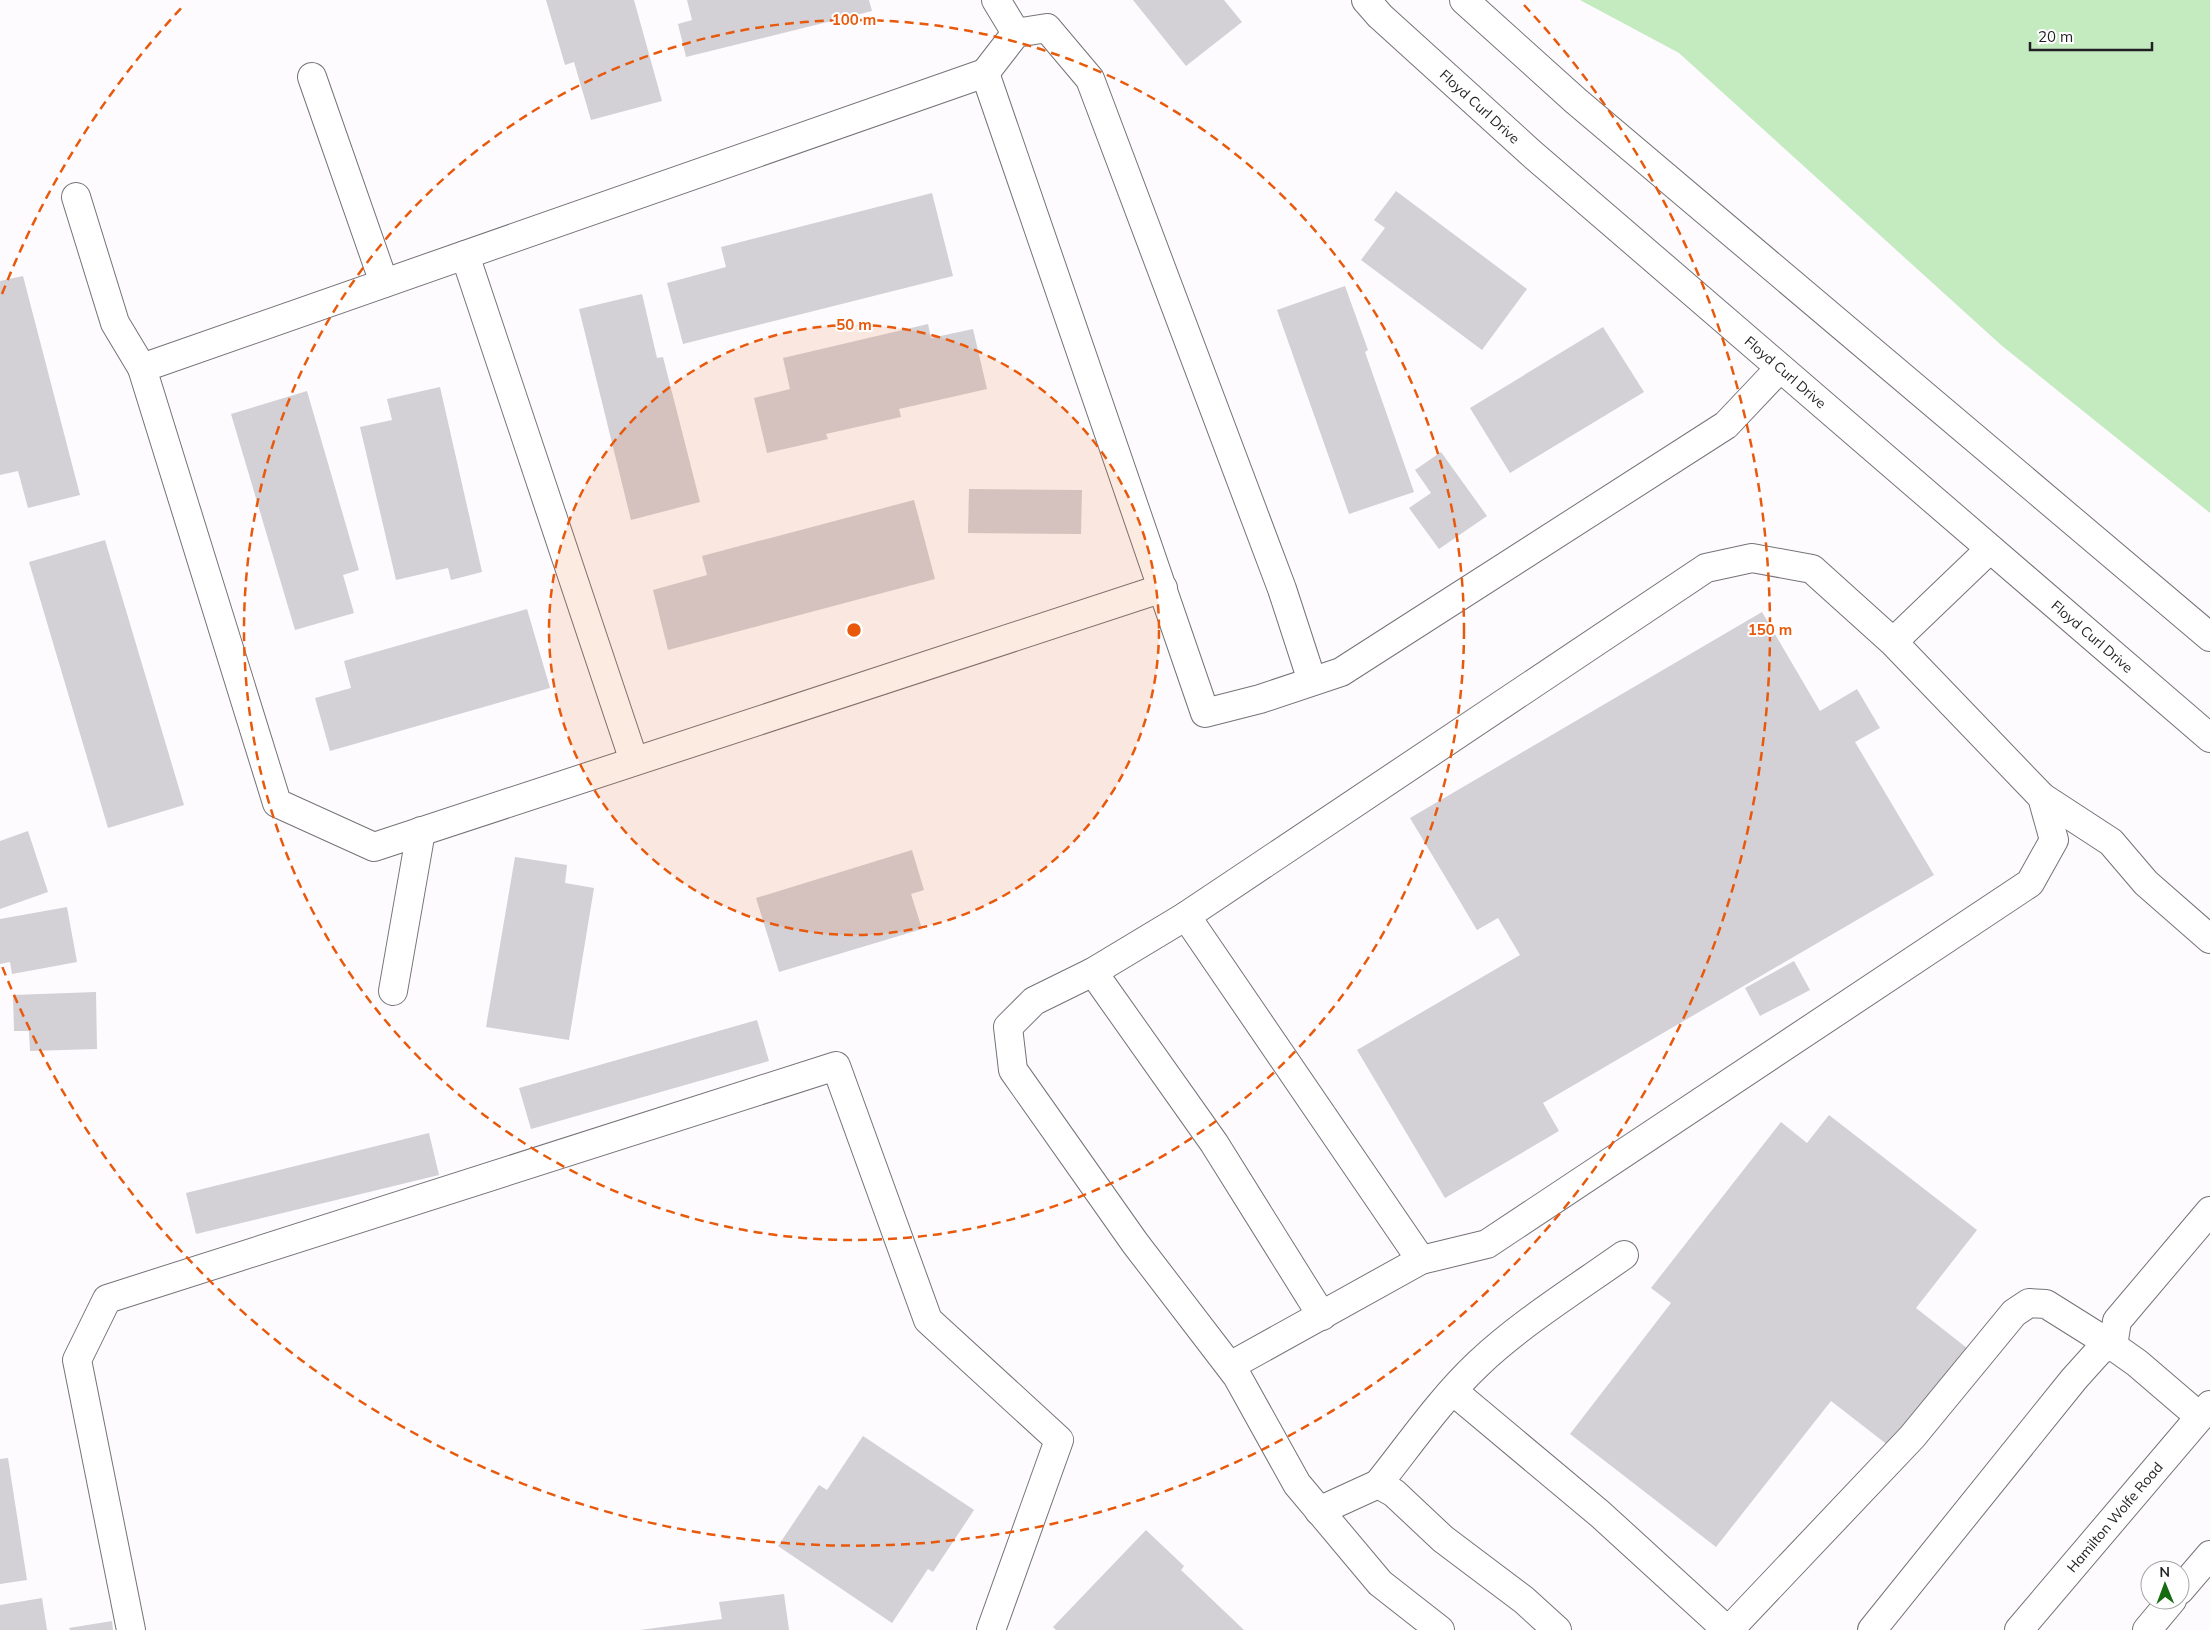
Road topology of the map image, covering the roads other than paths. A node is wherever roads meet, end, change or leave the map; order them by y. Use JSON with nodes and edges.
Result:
{"nodes":[{"id":1,"x":996,"y":0,"type":"edge"},
{"id":2,"x":1366,"y":0,"type":"edge"},
{"id":3,"x":1464,"y":0,"type":"edge"},
{"id":4,"x":1016,"y":33,"type":"junction"},
{"id":5,"x":985,"y":74,"type":"junction"},
{"id":6,"x":312,"y":77,"type":"dead end"},
{"id":7,"x":76,"y":197,"type":"dead end"},
{"id":8,"x":464,"y":255,"type":"junction"},
{"id":9,"x":384,"y":283,"type":"junction"},
{"id":10,"x":142,"y":368,"type":"junction"},
{"id":11,"x":1780,"y":368,"type":"junction"},
{"id":12,"x":1990,"y":549,"type":"junction"},
{"id":13,"x":1163,"y":588,"type":"junction"},
{"id":14,"x":2210,"y":637,"type":"edge"},
{"id":15,"x":1893,"y":642,"type":"junction"},
{"id":16,"x":1312,"y":681,"type":"junction"},
{"id":17,"x":2210,"y":738,"type":"edge"},
{"id":18,"x":634,"y":761,"type":"junction"},
{"id":19,"x":2042,"y":797,"type":"junction"},
{"id":20,"x":421,"y":831,"type":"junction"},
{"id":21,"x":1186,"y":916,"type":"junction"},
{"id":22,"x":2210,"y":939,"type":"edge"},
{"id":23,"x":1093,"y":972,"type":"junction"},
{"id":24,"x":393,"y":991,"type":"dead end"},
{"id":25,"x":2210,"y":1211,"type":"edge"},
{"id":26,"x":1624,"y":1255,"type":"dead end"},
{"id":27,"x":1421,"y":1260,"type":"junction"},
{"id":28,"x":1322,"y":1316,"type":"junction"},
{"id":29,"x":2112,"y":1346,"type":"junction"},
{"id":30,"x":1230,"y":1366,"type":"junction"},
{"id":31,"x":1453,"y":1391,"type":"junction"},
{"id":32,"x":2205,"y":1411,"type":"edge"},
{"id":33,"x":1378,"y":1484,"type":"junction"},
{"id":34,"x":1319,"y":1510,"type":"junction"},
{"id":35,"x":2210,"y":1555,"type":"edge"},
{"id":36,"x":2190,"y":1578,"type":"edge"},
{"id":37,"x":2164,"y":1610,"type":"edge"},
{"id":38,"x":131,"y":1630,"type":"edge"},
{"id":39,"x":991,"y":1630,"type":"edge"},
{"id":40,"x":1440,"y":1630,"type":"edge"},
{"id":41,"x":1557,"y":1630,"type":"edge"},
{"id":42,"x":1728,"y":1630,"type":"edge"},
{"id":43,"x":1872,"y":1630,"type":"edge"},
{"id":44,"x":2019,"y":1630,"type":"edge"},
{"id":45,"x":2147,"y":1630,"type":"edge"}],
"edges":[{"from":1,"to":4,"type":"street"},
{"from":2,"to":11,"type":"street","name":"Floyd Curl Drive"},
{"from":3,"to":14,"type":"street"},
{"from":4,"to":5,"type":"street"},
{"from":4,"to":16,"type":"street"},
{"from":5,"to":8,"type":"street"},
{"from":5,"to":13,"type":"street"},
{"from":6,"to":9,"type":"street"},
{"from":7,"to":10,"type":"street"},
{"from":8,"to":9,"type":"street"},
{"from":8,"to":18,"type":"street"},
{"from":9,"to":10,"type":"street"},
{"from":10,"to":20,"type":"street"},
{"from":11,"to":12,"type":"street","name":"Floyd Curl Drive"},
{"from":11,"to":16,"type":"street"},
{"from":12,"to":15,"type":"street"},
{"from":12,"to":17,"type":"street","name":"Floyd Curl Drive"},
{"from":13,"to":16,"type":"street"},
{"from":13,"to":18,"type":"street"},
{"from":15,"to":19,"type":"street"},
{"from":15,"to":21,"type":"street"},
{"from":18,"to":20,"type":"street"},
{"from":19,"to":22,"type":"street"},
{"from":19,"to":27,"type":"street"},
{"from":20,"to":24,"type":"street"},
{"from":21,"to":23,"type":"street"},
{"from":21,"to":27,"type":"street"},
{"from":23,"to":28,"type":"street"},
{"from":23,"to":30,"type":"street"},
{"from":25,"to":29,"type":"street"},
{"from":26,"to":31,"type":"street"},
{"from":27,"to":28,"type":"street"},
{"from":28,"to":30,"type":"street"},
{"from":29,"to":32,"type":"street"},
{"from":29,"to":42,"type":"street"},
{"from":29,"to":43,"type":"street"},
{"from":30,"to":34,"type":"street"},
{"from":31,"to":33,"type":"street"},
{"from":31,"to":42,"type":"street"},
{"from":32,"to":44,"type":"street","name":"Hamilton Wolfe Road"},
{"from":33,"to":34,"type":"street"},
{"from":33,"to":41,"type":"street"},
{"from":34,"to":40,"type":"street"},
{"from":35,"to":36,"type":"street"},
{"from":37,"to":45,"type":"street"},
{"from":38,"to":39,"type":"street"}]}
